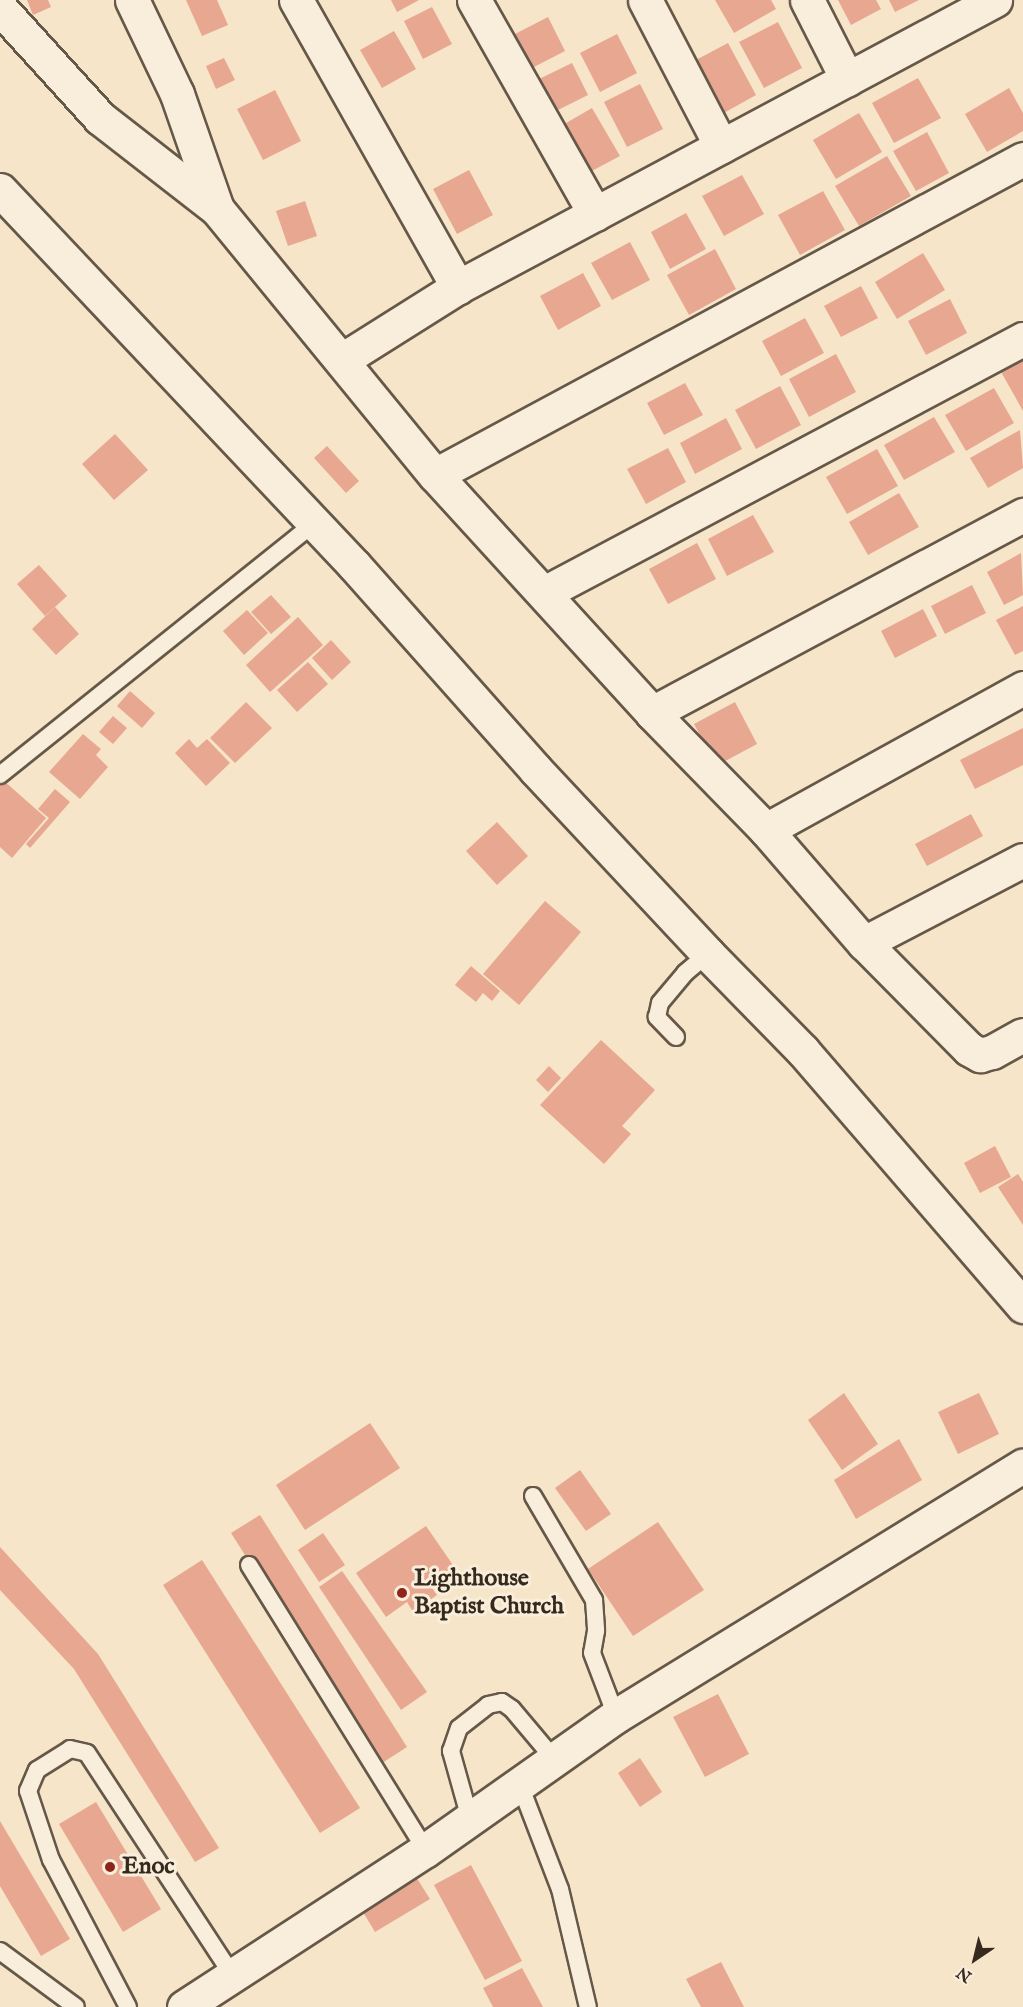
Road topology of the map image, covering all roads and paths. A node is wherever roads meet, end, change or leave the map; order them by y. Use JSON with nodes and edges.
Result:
{"nodes":[{"id":1,"x":132,"y":0,"type":"edge"},
{"id":2,"x":296,"y":0,"type":"edge"},
{"id":3,"x":474,"y":0,"type":"edge"},
{"id":4,"x":645,"y":0,"type":"edge"},
{"id":5,"x":807,"y":0,"type":"edge"},
{"id":6,"x":984,"y":3,"type":"edge"},
{"id":7,"x":0,"y":8,"type":"edge"},
{"id":8,"x":847,"y":79,"type":"junction"},
{"id":9,"x":721,"y":146,"type":"junction"},
{"id":10,"x":1023,"y":159,"type":"edge"},
{"id":11,"x":0,"y":190,"type":"edge"},
{"id":12,"x":217,"y":209,"type":"junction"},
{"id":13,"x":595,"y":214,"type":"junction"},
{"id":14,"x":458,"y":287,"type":"junction"},
{"id":15,"x":1023,"y":339,"type":"edge"},
{"id":16,"x":342,"y":360,"type":"junction"},
{"id":17,"x":435,"y":474,"type":"junction"},
{"id":18,"x":1023,"y":515,"type":"edge"},
{"id":19,"x":315,"y":523,"type":"junction"},
{"id":20,"x":544,"y":593,"type":"junction"},
{"id":21,"x":1023,"y":688,"type":"edge"},
{"id":22,"x":652,"y":713,"type":"junction"},
{"id":23,"x":0,"y":775,"type":"edge"},
{"id":24,"x":766,"y":830,"type":"junction"},
{"id":25,"x":1023,"y":860,"type":"edge"},
{"id":26,"x":864,"y":943,"type":"junction"},
{"id":27,"x":708,"y":954,"type":"junction"},
{"id":28,"x":1023,"y":1035,"type":"edge"},
{"id":29,"x":676,"y":1037,"type":"dead end"},
{"id":30,"x":1023,"y":1306,"type":"edge"},
{"id":31,"x":1023,"y":1466,"type":"edge"},
{"id":32,"x":533,"y":1496,"type":"dead end"},
{"id":33,"x":249,"y":1565,"type":"dead end"},
{"id":34,"x":616,"y":1716,"type":"junction"},
{"id":35,"x":555,"y":1760,"type":"junction"},
{"id":36,"x":520,"y":1785,"type":"junction"},
{"id":37,"x":470,"y":1819,"type":"junction"},
{"id":38,"x":426,"y":1850,"type":"junction"},
{"id":39,"x":0,"y":1951,"type":"edge"},
{"id":40,"x":233,"y":1976,"type":"junction"},
{"id":41,"x":76,"y":2007,"type":"edge"},
{"id":42,"x":128,"y":2007,"type":"edge"},
{"id":43,"x":184,"y":2007,"type":"edge"},
{"id":44,"x":588,"y":2007,"type":"edge"}],
"edges":[{"from":1,"to":12,"type":"street"},
{"from":2,"to":14,"type":"street"},
{"from":3,"to":13,"type":"street"},
{"from":4,"to":9,"type":"street"},
{"from":5,"to":8,"type":"street"},
{"from":6,"to":8,"type":"street"},
{"from":7,"to":12,"type":"street"},
{"from":8,"to":9,"type":"street"},
{"from":9,"to":13,"type":"street"},
{"from":10,"to":17,"type":"street"},
{"from":11,"to":19,"type":"street"},
{"from":12,"to":16,"type":"street"},
{"from":13,"to":14,"type":"street"},
{"from":14,"to":16,"type":"street"},
{"from":15,"to":20,"type":"street"},
{"from":16,"to":17,"type":"street"},
{"from":17,"to":20,"type":"street"},
{"from":18,"to":22,"type":"street"},
{"from":19,"to":23,"type":"lane"},
{"from":19,"to":27,"type":"street"},
{"from":20,"to":22,"type":"street"},
{"from":21,"to":24,"type":"street"},
{"from":22,"to":24,"type":"street"},
{"from":24,"to":26,"type":"street"},
{"from":25,"to":26,"type":"street"},
{"from":26,"to":28,"type":"street"},
{"from":27,"to":29,"type":"lane"},
{"from":27,"to":30,"type":"street"},
{"from":31,"to":34,"type":"street"},
{"from":32,"to":34,"type":"lane"},
{"from":33,"to":38,"type":"lane"},
{"from":34,"to":35,"type":"street"},
{"from":35,"to":36,"type":"street"},
{"from":35,"to":37,"type":"lane"},
{"from":36,"to":37,"type":"street"},
{"from":36,"to":44,"type":"lane"},
{"from":37,"to":38,"type":"street"},
{"from":38,"to":40,"type":"street"},
{"from":39,"to":41,"type":"lane"},
{"from":40,"to":42,"type":"lane"},
{"from":40,"to":43,"type":"street"}]}
